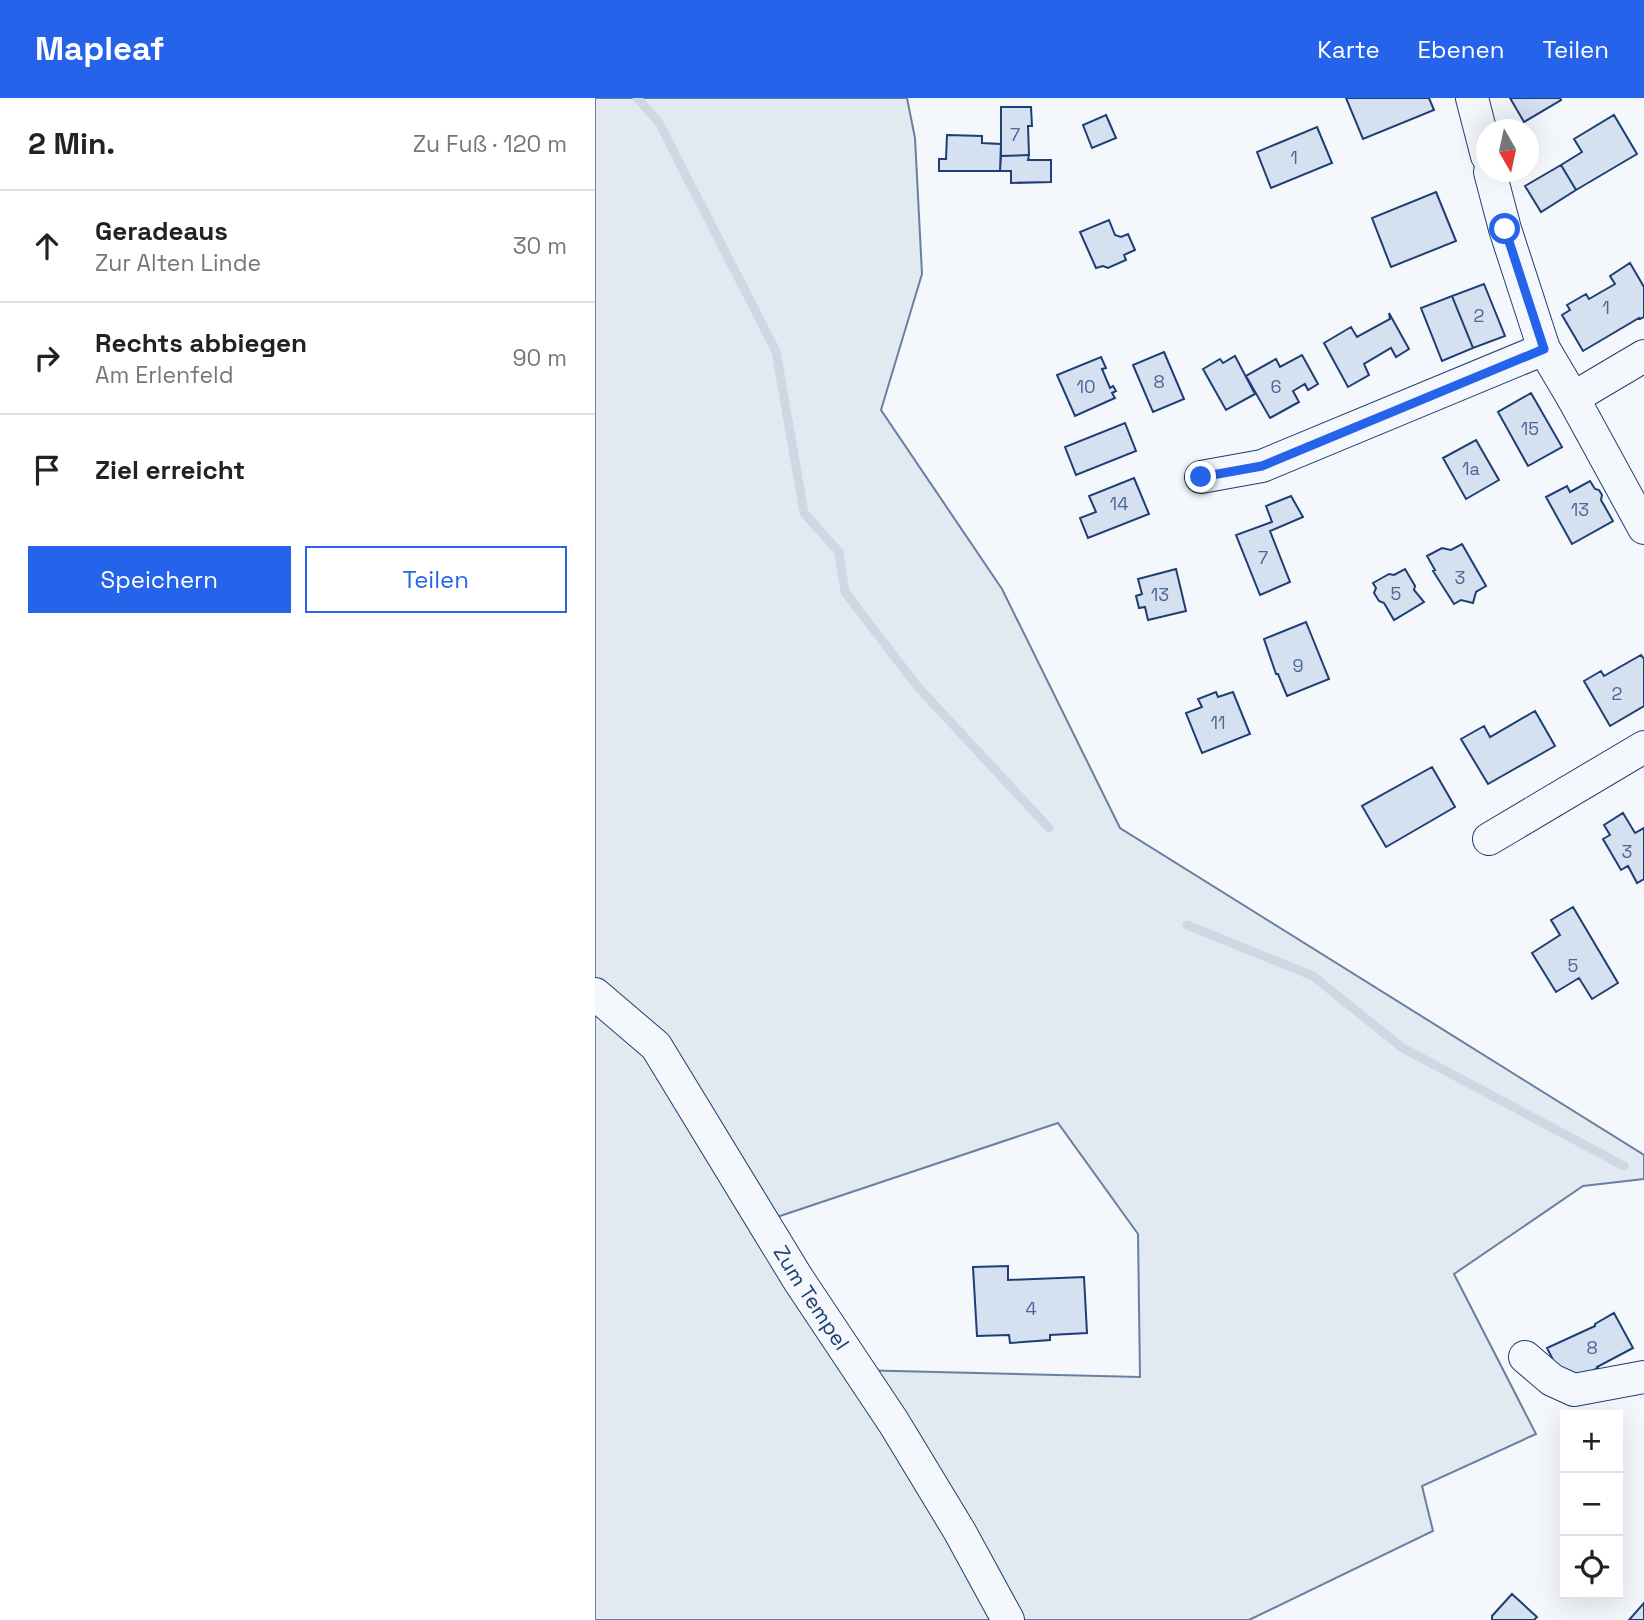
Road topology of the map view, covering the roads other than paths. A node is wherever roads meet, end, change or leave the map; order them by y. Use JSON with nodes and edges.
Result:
{"nodes":[{"id":1,"x":1472,"y":98,"type":"edge"},
{"id":2,"x":1477,"y":119,"type":"edge"},
{"id":3,"x":1493,"y":182,"type":"edge"},
{"id":4,"x":1544,"y":349,"type":"junction"},
{"id":5,"x":1644,"y":356,"type":"edge"},
{"id":6,"x":1573,"y":398,"type":"junction"},
{"id":7,"x":1201,"y":477,"type":"dead end"},
{"id":8,"x":1644,"y":528,"type":"edge"},
{"id":9,"x":1644,"y":747,"type":"edge"},
{"id":10,"x":1489,"y":839,"type":"dead end"},
{"id":11,"x":595,"y":994,"type":"edge"},
{"id":12,"x":1525,"y":1357,"type":"dead end"},
{"id":13,"x":1644,"y":1377,"type":"edge"},
{"id":14,"x":1008,"y":1620,"type":"edge"}],
"edges":[{"from":1,"to":2,"type":"street"},
{"from":3,"to":4,"type":"street"},
{"from":4,"to":6,"type":"street"},
{"from":4,"to":7,"type":"street"},
{"from":5,"to":6,"type":"street"},
{"from":6,"to":8,"type":"street"},
{"from":9,"to":10,"type":"street"},
{"from":11,"to":14,"type":"street","name":"Zum Tempel"},
{"from":12,"to":13,"type":"street"}]}
